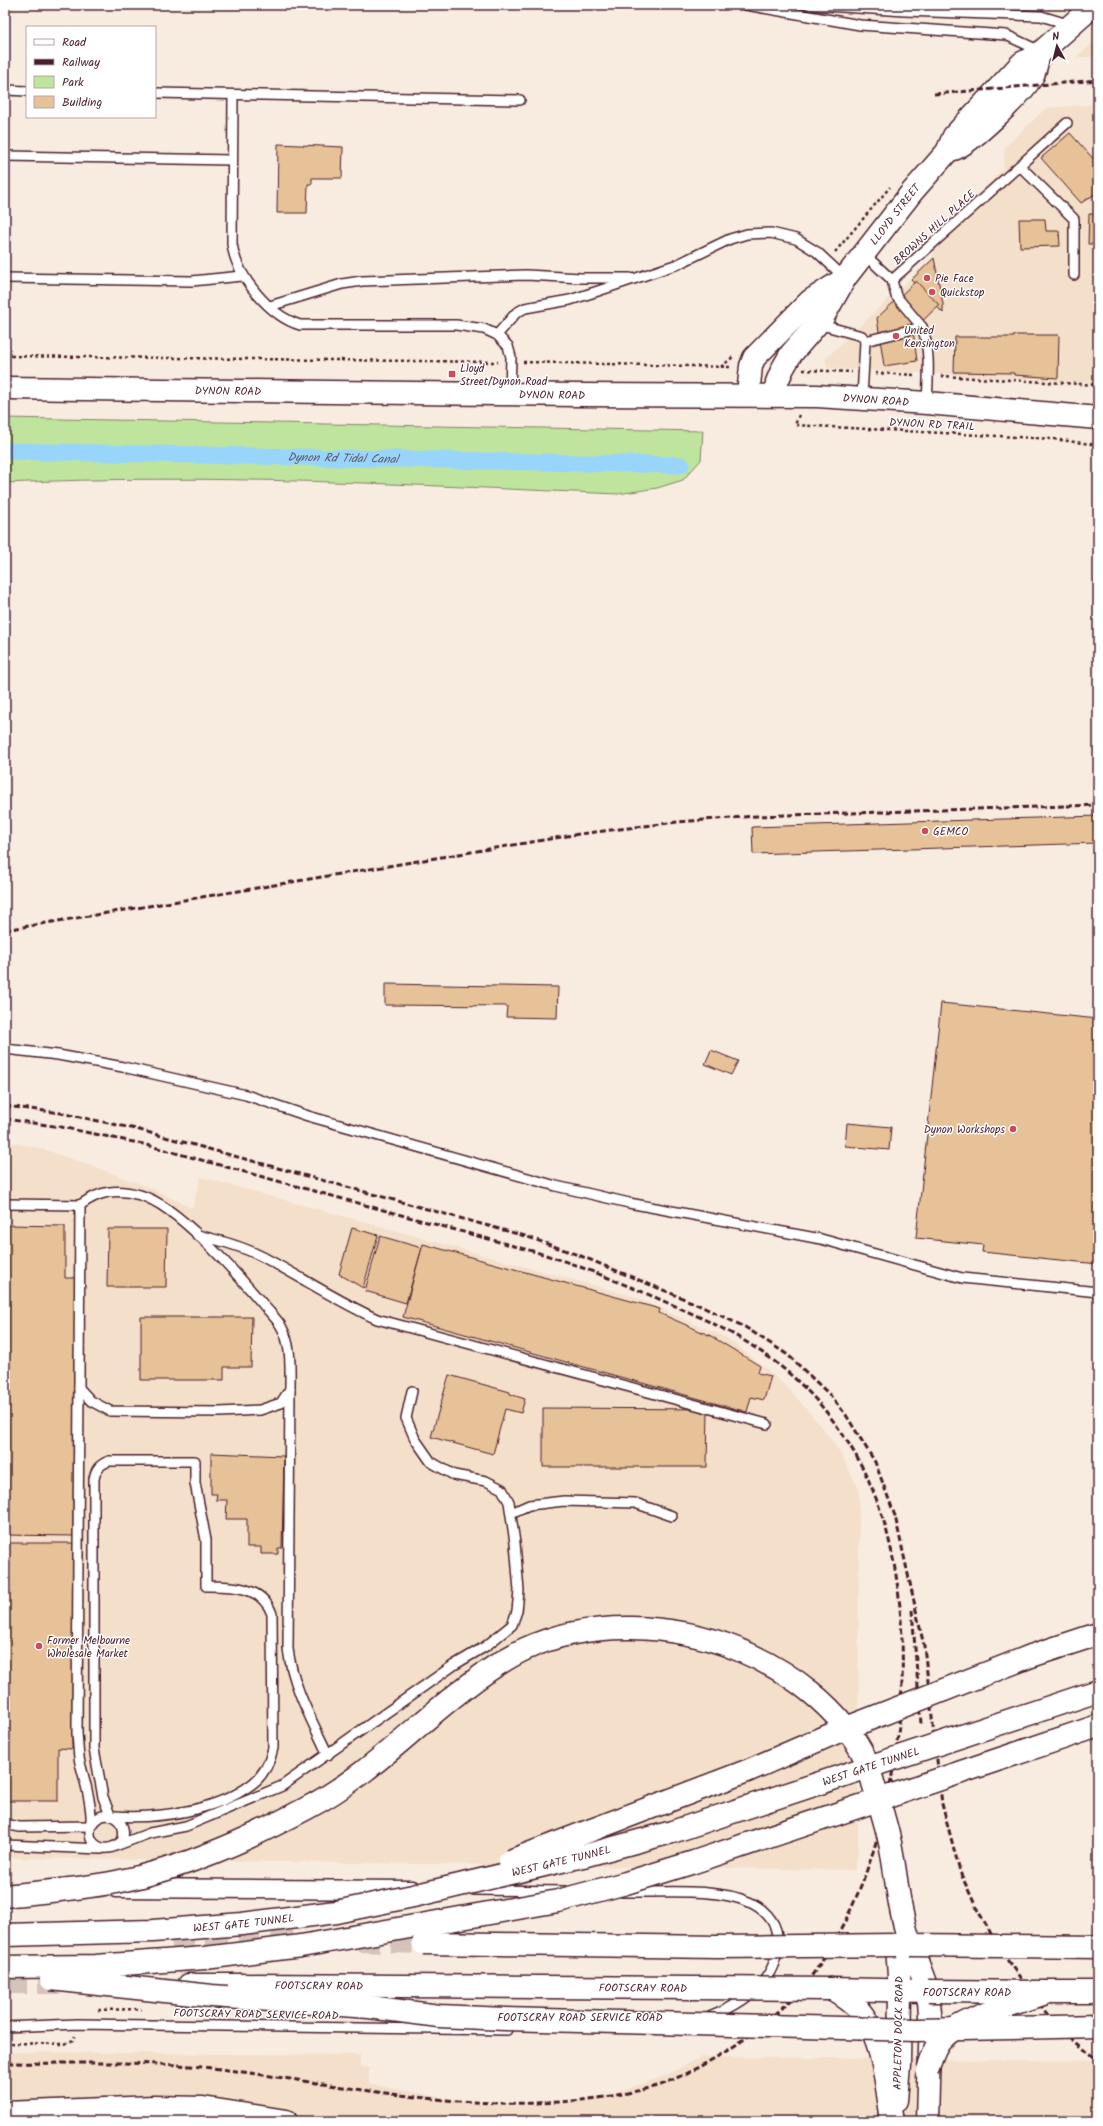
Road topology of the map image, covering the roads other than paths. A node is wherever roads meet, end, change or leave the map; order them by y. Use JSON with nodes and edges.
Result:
{"nodes":[{"id":1,"x":746,"y":5,"type":"edge"},
{"id":2,"x":810,"y":5,"type":"edge"},
{"id":3,"x":1094,"y":5,"type":"edge"},
{"id":4,"x":1071,"y":25,"type":"junction"},
{"id":5,"x":1040,"y":52,"type":"junction"},
{"id":6,"x":5,"y":90,"type":"edge"},
{"id":7,"x":26,"y":91,"type":"edge"},
{"id":8,"x":156,"y":93,"type":"edge"},
{"id":9,"x":233,"y":94,"type":"junction"},
{"id":10,"x":520,"y":100,"type":"dead end"},
{"id":11,"x":1067,"y":123,"type":"dead end"},
{"id":12,"x":5,"y":156,"type":"edge"},
{"id":13,"x":232,"y":160,"type":"junction"},
{"id":14,"x":1020,"y":166,"type":"junction"},
{"id":15,"x":864,"y":254,"type":"junction"},
{"id":16,"x":1074,"y":275,"type":"dead end"},
{"id":17,"x":242,"y":276,"type":"junction"},
{"id":18,"x":5,"y":278,"type":"edge"},
{"id":19,"x":639,"y":278,"type":"junction"},
{"id":20,"x":845,"y":278,"type":"junction"},
{"id":21,"x":892,"y":280,"type":"junction"},
{"id":22,"x":270,"y":306,"type":"junction"},
{"id":23,"x":818,"y":324,"type":"junction"},
{"id":24,"x":922,"y":327,"type":"junction"},
{"id":25,"x":497,"y":335,"type":"junction"},
{"id":26,"x":865,"y":341,"type":"junction"},
{"id":27,"x":5,"y":388,"type":"edge"},
{"id":28,"x":510,"y":394,"type":"junction"},
{"id":29,"x":748,"y":395,"type":"junction"},
{"id":30,"x":776,"y":395,"type":"junction"},
{"id":31,"x":862,"y":398,"type":"junction"},
{"id":32,"x":926,"y":403,"type":"junction"},
{"id":33,"x":1098,"y":418,"type":"edge"},
{"id":34,"x":5,"y":1049,"type":"edge"},
{"id":35,"x":5,"y":1204,"type":"edge"},
{"id":36,"x":80,"y":1205,"type":"junction"},
{"id":37,"x":196,"y":1235,"type":"junction"},
{"id":38,"x":1098,"y":1292,"type":"edge"},
{"id":39,"x":79,"y":1388,"type":"junction"},
{"id":40,"x":290,"y":1389,"type":"junction"},
{"id":41,"x":412,"y":1391,"type":"dead end"},
{"id":42,"x":767,"y":1424,"type":"dead end"},
{"id":43,"x":511,"y":1513,"type":"junction"},
{"id":44,"x":672,"y":1516,"type":"dead end"},
{"id":45,"x":1098,"y":1634,"type":"edge"},
{"id":46,"x":1098,"y":1691,"type":"edge"},
{"id":47,"x":1098,"y":1726,"type":"edge"},
{"id":48,"x":328,"y":1755,"type":"junction"},
{"id":49,"x":112,"y":1816,"type":"junction"},
{"id":50,"x":5,"y":1824,"type":"edge"},
{"id":51,"x":91,"y":1825,"type":"junction"},
{"id":52,"x":5,"y":1845,"type":"edge"},
{"id":53,"x":118,"y":1845,"type":"junction"},
{"id":54,"x":106,"y":1849,"type":"junction"},
{"id":55,"x":5,"y":1887,"type":"edge"},
{"id":56,"x":469,"y":1890,"type":"joint"},
{"id":57,"x":5,"y":1896,"type":"edge"},
{"id":58,"x":413,"y":1896,"type":"junction"},
{"id":59,"x":5,"y":1935,"type":"edge"},
{"id":60,"x":423,"y":1942,"type":"tunnel mouth"},
{"id":61,"x":904,"y":1945,"type":"junction"},
{"id":62,"x":1098,"y":1947,"type":"edge"},
{"id":63,"x":5,"y":1967,"type":"edge"},
{"id":64,"x":5,"y":1977,"type":"edge"},
{"id":65,"x":189,"y":1985,"type":"dead end"},
{"id":66,"x":831,"y":1989,"type":"junction"},
{"id":67,"x":928,"y":1991,"type":"junction"},
{"id":68,"x":900,"y":1992,"type":"junction"},
{"id":69,"x":1050,"y":1992,"type":"junction"},
{"id":70,"x":1098,"y":1992,"type":"edge"},
{"id":71,"x":1098,"y":2026,"type":"edge"},
{"id":72,"x":5,"y":2027,"type":"edge"},
{"id":73,"x":513,"y":2030,"type":"dead end"},
{"id":74,"x":545,"y":2030,"type":"dead end"},
{"id":75,"x":927,"y":2070,"type":"junction"},
{"id":76,"x":5,"y":2113,"type":"edge"},
{"id":77,"x":286,"y":2121,"type":"edge"},
{"id":78,"x":893,"y":2121,"type":"edge"},
{"id":79,"x":927,"y":2121,"type":"edge"}],
"edges":[{"from":1,"to":5,"type":"lane"},
{"from":2,"to":4,"type":"lane"},
{"from":3,"to":4,"type":"main road","name":"LLOYD STREET"},
{"from":4,"to":5,"type":"main road","name":"LLOYD STREET"},
{"from":5,"to":15,"type":"main road","name":"LLOYD STREET"},
{"from":6,"to":7,"type":"lane"},
{"from":8,"to":9,"type":"lane"},
{"from":9,"to":10,"type":"lane"},
{"from":9,"to":13,"type":"lane"},
{"from":11,"to":14,"type":"lane","name":"BROWNS HILL PLACE"},
{"from":12,"to":13,"type":"lane"},
{"from":13,"to":17,"type":"lane"},
{"from":14,"to":16,"type":"lane"},
{"from":14,"to":21,"type":"lane","name":"BROWNS HILL PLACE"},
{"from":15,"to":20,"type":"main road","name":"LLOYD STREET"},
{"from":15,"to":21,"type":"lane","name":"BROWNS HILL PLACE"},
{"from":17,"to":18,"type":"lane"},
{"from":17,"to":22,"type":"lane"},
{"from":19,"to":20,"type":"lane"},
{"from":19,"to":22,"type":"lane"},
{"from":19,"to":25,"type":"lane"},
{"from":20,"to":23,"type":"main road","name":"LLOYD STREET"},
{"from":20,"to":29,"type":"main road","name":"LLOYD STREET"},
{"from":21,"to":24,"type":"lane"},
{"from":22,"to":25,"type":"lane"},
{"from":23,"to":26,"type":"lane"},
{"from":23,"to":30,"type":"main road","name":"LLOYD STREET"},
{"from":24,"to":26,"type":"lane"},
{"from":24,"to":32,"type":"lane"},
{"from":25,"to":28,"type":"lane"},
{"from":26,"to":31,"type":"lane"},
{"from":27,"to":28,"type":"main road","name":"DYNON ROAD"},
{"from":28,"to":29,"type":"main road","name":"DYNON ROAD"},
{"from":29,"to":30,"type":"main road","name":"DYNON ROAD"},
{"from":30,"to":31,"type":"main road","name":"DYNON ROAD"},
{"from":31,"to":32,"type":"main road","name":"DYNON ROAD"},
{"from":32,"to":33,"type":"main road","name":"DYNON ROAD"},
{"from":34,"to":38,"type":"lane"},
{"from":35,"to":36,"type":"lane"},
{"from":36,"to":37,"type":"lane"},
{"from":36,"to":39,"type":"lane"},
{"from":37,"to":40,"type":"lane"},
{"from":37,"to":42,"type":"lane"},
{"from":39,"to":40,"type":"lane"},
{"from":39,"to":51,"type":"lane"},
{"from":40,"to":48,"type":"lane"},
{"from":41,"to":43,"type":"lane"},
{"from":43,"to":44,"type":"lane"},
{"from":43,"to":48,"type":"lane"},
{"from":45,"to":58,"type":"main road","bridge":true},
{"from":46,"to":58,"type":"main road","name":"WEST GATE TUNNEL","bridge":true},
{"from":47,"to":63,"type":"main road","bridge":true},
{"from":48,"to":53,"type":"lane"},
{"from":49,"to":49,"type":"lane"},
{"from":49,"to":51,"type":"lane"},
{"from":49,"to":53,"type":"lane"},
{"from":50,"to":51,"type":"lane"},
{"from":51,"to":54,"type":"lane"},
{"from":52,"to":54,"type":"lane"},
{"from":53,"to":54,"type":"lane"},
{"from":55,"to":56,"type":"street"},
{"from":56,"to":74,"type":"lane","name":"FOOTSCRAY ROAD SERVICE ROAD"},
{"from":57,"to":61,"type":"main road","bridge":true},
{"from":58,"to":59,"type":"main road","name":"WEST GATE TUNNEL","bridge":true},
{"from":60,"to":61,"type":"main road","bridge":true},
{"from":61,"to":62,"type":"main road","bridge":true},
{"from":61,"to":67,"type":"main road"},
{"from":61,"to":68,"type":"main road","name":"APPLETON DOCK ROAD"},
{"from":64,"to":71,"type":"main road","bridge":true},
{"from":65,"to":66,"type":"main road","name":"FOOTSCRAY ROAD","bridge":true},
{"from":66,"to":68,"type":"main road","name":"FOOTSCRAY ROAD"},
{"from":66,"to":78,"type":"main road"},
{"from":67,"to":68,"type":"main road","name":"FOOTSCRAY ROAD"},
{"from":67,"to":69,"type":"main road","name":"FOOTSCRAY ROAD","bridge":true},
{"from":67,"to":75,"type":"main road","bridge":true},
{"from":68,"to":78,"type":"main road","name":"APPLETON DOCK ROAD"},
{"from":69,"to":70,"type":"main road","name":"FOOTSCRAY ROAD"},
{"from":69,"to":75,"type":"main road","bridge":true},
{"from":72,"to":73,"type":"lane","name":"FOOTSCRAY ROAD SERVICE ROAD"},
{"from":75,"to":79,"type":"main road"},
{"from":76,"to":77,"type":"main road"}]}
